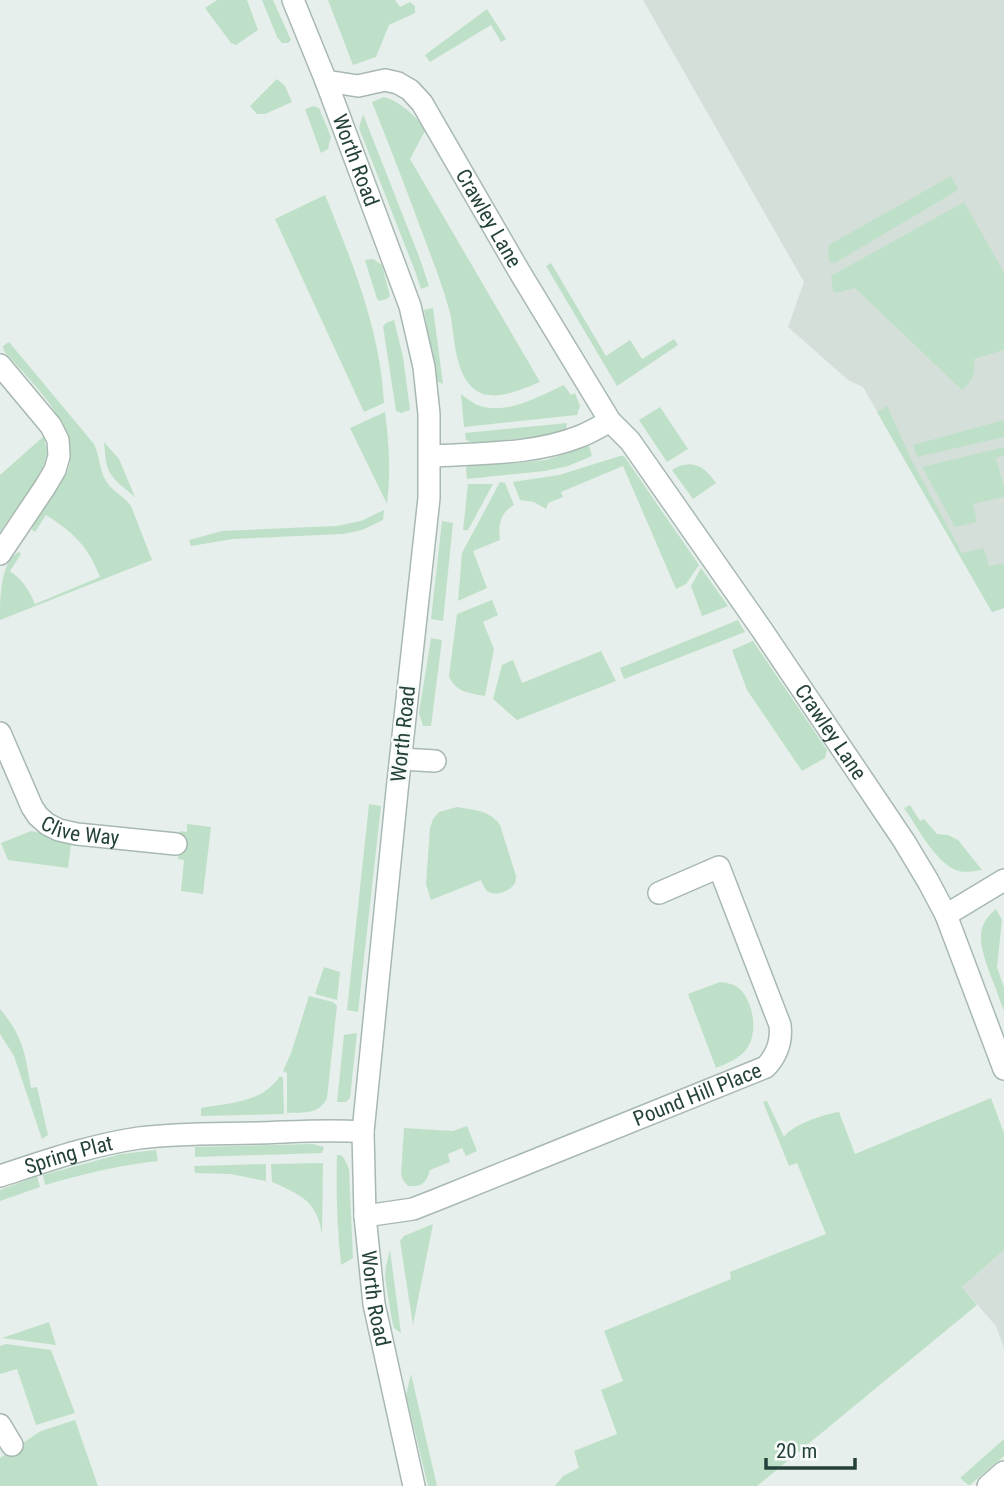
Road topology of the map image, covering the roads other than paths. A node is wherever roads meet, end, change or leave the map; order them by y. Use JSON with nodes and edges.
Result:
{"nodes":[{"id":1,"x":293,"y":0,"type":"edge"},
{"id":2,"x":326,"y":81,"type":"junction"},
{"id":3,"x":0,"y":365,"type":"edge"},
{"id":4,"x":610,"y":421,"type":"junction"},
{"id":5,"x":430,"y":456,"type":"junction"},
{"id":6,"x":0,"y":554,"type":"edge"},
{"id":7,"x":0,"y":733,"type":"edge"},
{"id":8,"x":401,"y":758,"type":"junction"},
{"id":9,"x":435,"y":761,"type":"dead end"},
{"id":10,"x":176,"y":844,"type":"dead end"},
{"id":11,"x":1004,"y":880,"type":"edge"},
{"id":12,"x":659,"y":893,"type":"dead end"},
{"id":13,"x":946,"y":915,"type":"junction"},
{"id":14,"x":1004,"y":1069,"type":"edge"},
{"id":15,"x":363,"y":1132,"type":"junction"},
{"id":16,"x":0,"y":1176,"type":"edge"},
{"id":17,"x":365,"y":1216,"type":"junction"},
{"id":18,"x":0,"y":1425,"type":"edge"},
{"id":19,"x":12,"y":1445,"type":"dead end"},
{"id":20,"x":1004,"y":1472,"type":"edge"},
{"id":21,"x":414,"y":1486,"type":"edge"},
{"id":22,"x":988,"y":1486,"type":"edge"}],
"edges":[{"from":1,"to":2,"type":"street","name":"Worth Road"},
{"from":2,"to":4,"type":"street","name":"Crawley Lane"},
{"from":2,"to":5,"type":"street","name":"Worth Road"},
{"from":3,"to":6,"type":"street"},
{"from":4,"to":5,"type":"street"},
{"from":4,"to":13,"type":"street","name":"Crawley Lane"},
{"from":5,"to":8,"type":"street","name":"Worth Road"},
{"from":7,"to":10,"type":"street","name":"Clive Way"},
{"from":8,"to":9,"type":"street"},
{"from":8,"to":15,"type":"street","name":"Worth Road"},
{"from":11,"to":13,"type":"street"},
{"from":12,"to":17,"type":"street","name":"Pound Hill Place"},
{"from":13,"to":14,"type":"street","name":"Crawley Lane"},
{"from":15,"to":16,"type":"street","name":"Spring Plat"},
{"from":15,"to":17,"type":"street","name":"Worth Road"},
{"from":17,"to":21,"type":"street","name":"Worth Road"},
{"from":18,"to":19,"type":"street"},
{"from":20,"to":22,"type":"street"}]}
